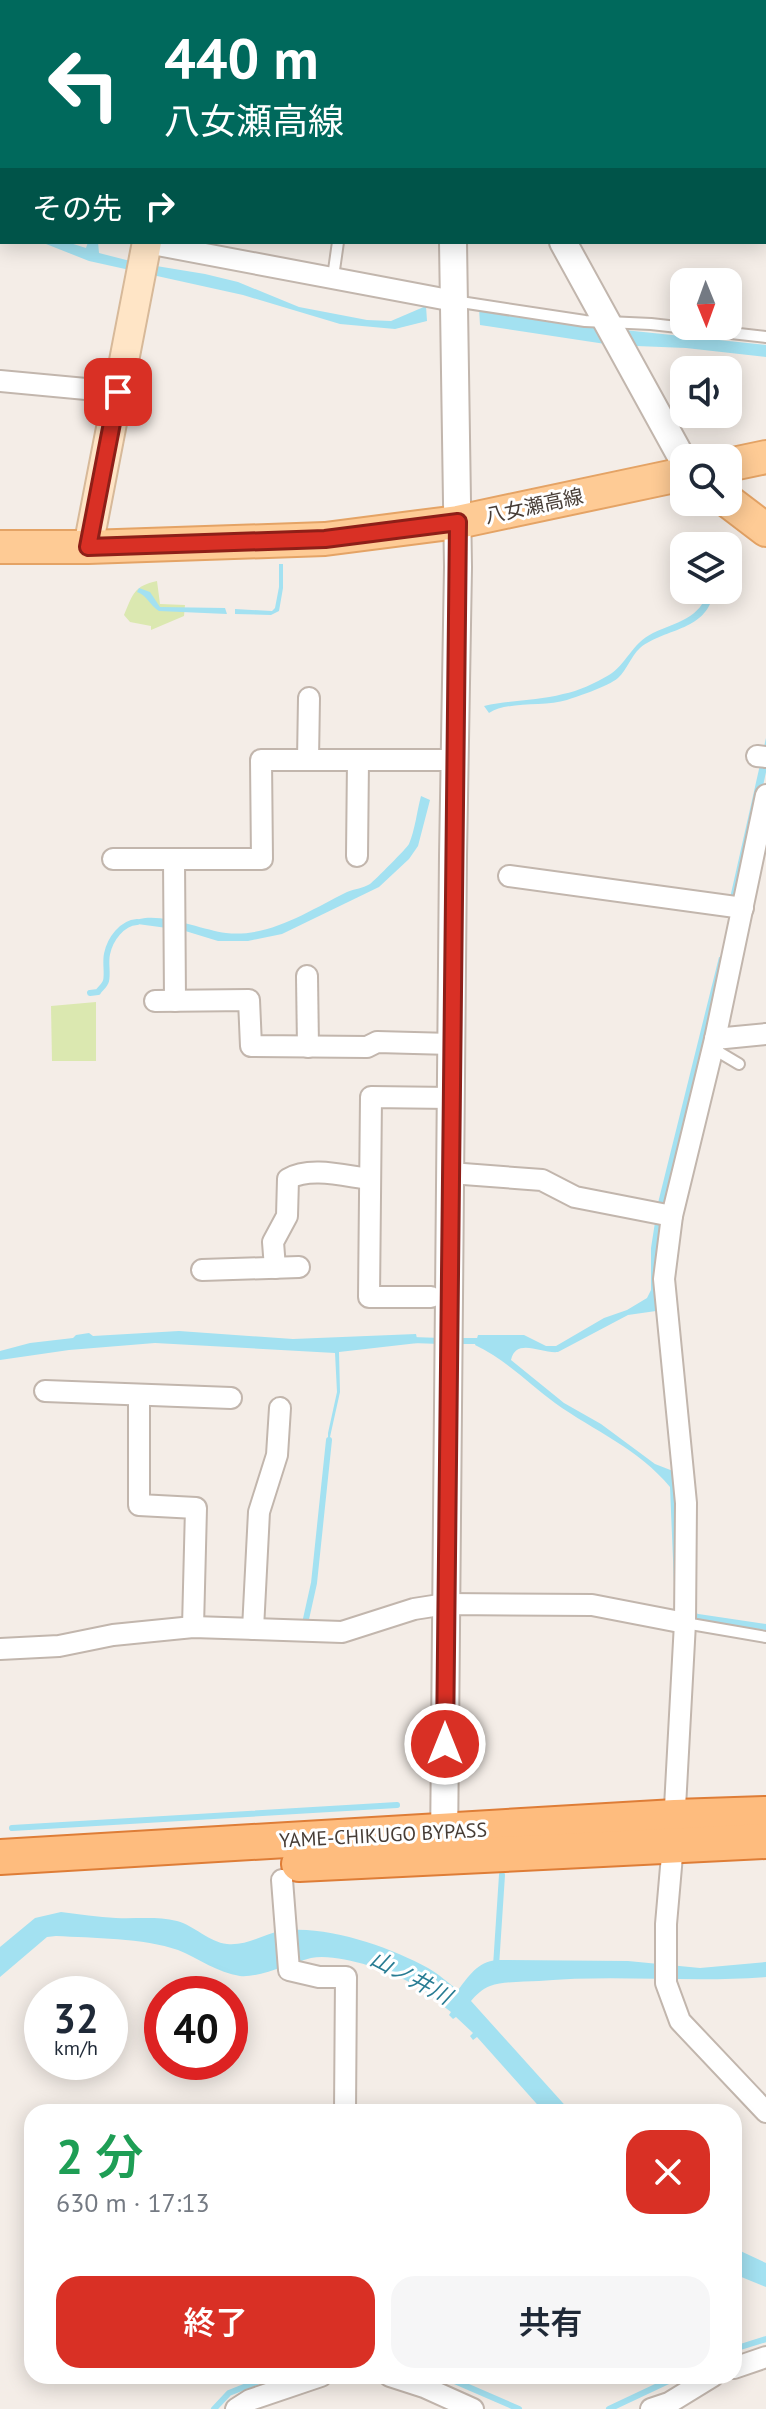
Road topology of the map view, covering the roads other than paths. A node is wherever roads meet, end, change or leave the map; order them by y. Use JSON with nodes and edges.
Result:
{"nodes":[{"id":1,"x":147,"y":244,"type":"edge"},
{"id":2,"x":152,"y":244,"type":"edge"},
{"id":3,"x":338,"y":244,"type":"edge"},
{"id":4,"x":453,"y":244,"type":"edge"},
{"id":5,"x":564,"y":244,"type":"edge"},
{"id":6,"x":333,"y":277,"type":"junction"},
{"id":7,"x":454,"y":301,"type":"junction"},
{"id":8,"x":608,"y":323,"type":"junction"},
{"id":9,"x":766,"y":337,"type":"edge"},
{"id":10,"x":0,"y":381,"type":"edge"},
{"id":11,"x":118,"y":392,"type":"junction"},
{"id":12,"x":674,"y":444,"type":"edge"},
{"id":13,"x":766,"y":457,"type":"edge"},
{"id":14,"x":742,"y":462,"type":"edge"},
{"id":15,"x":670,"y":477,"type":"edge"},
{"id":16,"x":742,"y":512,"type":"edge"},
{"id":17,"x":458,"y":522,"type":"junction"},
{"id":18,"x":766,"y":530,"type":"edge"},
{"id":19,"x":0,"y":547,"type":"edge"},
{"id":20,"x":88,"y":547,"type":"junction"},
{"id":21,"x":309,"y":698,"type":"dead end"},
{"id":22,"x":308,"y":760,"type":"junction"},
{"id":23,"x":358,"y":760,"type":"junction"},
{"id":24,"x":455,"y":760,"type":"junction"},
{"id":25,"x":763,"y":795,"type":"edge"},
{"id":26,"x":357,"y":856,"type":"dead end"},
{"id":27,"x":113,"y":859,"type":"dead end"},
{"id":28,"x":174,"y":859,"type":"junction"},
{"id":29,"x":509,"y":876,"type":"dead end"},
{"id":30,"x":743,"y":908,"type":"junction"},
{"id":31,"x":307,"y":976,"type":"dead end"},
{"id":32,"x":766,"y":1034,"type":"edge"},
{"id":33,"x":451,"y":1044,"type":"junction"},
{"id":34,"x":308,"y":1047,"type":"junction"},
{"id":35,"x":707,"y":1051,"type":"junction"},
{"id":36,"x":739,"y":1064,"type":"dead end"},
{"id":37,"x":451,"y":1098,"type":"junction"},
{"id":38,"x":450,"y":1173,"type":"junction"},
{"id":39,"x":370,"y":1179,"type":"junction"},
{"id":40,"x":672,"y":1216,"type":"junction"},
{"id":41,"x":299,"y":1267,"type":"dead end"},
{"id":42,"x":275,"y":1268,"type":"junction"},
{"id":43,"x":202,"y":1270,"type":"dead end"},
{"id":44,"x":431,"y":1297,"type":"dead end"},
{"id":45,"x":45,"y":1391,"type":"dead end"},
{"id":46,"x":139,"y":1395,"type":"junction"},
{"id":47,"x":231,"y":1398,"type":"dead end"},
{"id":48,"x":280,"y":1408,"type":"dead end"},
{"id":49,"x":446,"y":1604,"type":"junction"},
{"id":50,"x":685,"y":1623,"type":"junction"},
{"id":51,"x":193,"y":1627,"type":"junction"},
{"id":52,"x":253,"y":1629,"type":"junction"},
{"id":53,"x":766,"y":1637,"type":"edge"},
{"id":54,"x":0,"y":1649,"type":"edge"},
{"id":55,"x":766,"y":1814,"type":"edge"},
{"id":56,"x":674,"y":1831,"type":"junction"},
{"id":57,"x":766,"y":1841,"type":"edge"},
{"id":58,"x":444,"y":1844,"type":"junction"},
{"id":59,"x":0,"y":1857,"type":"edge"},
{"id":60,"x":0,"y":1879,"type":"edge"},
{"id":61,"x":282,"y":1880,"type":"dead end"},
{"id":62,"x":345,"y":2104,"type":"edge"},
{"id":63,"x":766,"y":2112,"type":"edge"},
{"id":64,"x":766,"y":2357,"type":"edge"},
{"id":65,"x":742,"y":2365,"type":"edge"},
{"id":66,"x":306,"y":2384,"type":"edge"},
{"id":67,"x":415,"y":2384,"type":"edge"},
{"id":68,"x":700,"y":2384,"type":"edge"},
{"id":69,"x":424,"y":2387,"type":"junction"},
{"id":70,"x":276,"y":2400,"type":"edge"},
{"id":71,"x":236,"y":2409,"type":"edge"},
{"id":72,"x":426,"y":2409,"type":"edge"},
{"id":73,"x":473,"y":2409,"type":"edge"},
{"id":74,"x":651,"y":2409,"type":"edge"}],
"edges":[{"from":1,"to":11,"type":"main road"},
{"from":2,"to":6,"type":"street"},
{"from":3,"to":6,"type":"lane"},
{"from":4,"to":7,"type":"street"},
{"from":5,"to":8,"type":"street"},
{"from":6,"to":7,"type":"street"},
{"from":7,"to":8,"type":"lane"},
{"from":7,"to":17,"type":"street"},
{"from":8,"to":9,"type":"lane"},
{"from":8,"to":12,"type":"street"},
{"from":10,"to":11,"type":"street"},
{"from":11,"to":20,"type":"main road"},
{"from":13,"to":14,"type":"main road"},
{"from":15,"to":17,"type":"main road","name":"八女瀬高線"},
{"from":16,"to":18,"type":"main road"},
{"from":17,"to":20,"type":"main road","name":"八女瀬高線"},
{"from":17,"to":24,"type":"street"},
{"from":19,"to":20,"type":"main road","name":"八女瀬高線"},
{"from":21,"to":22,"type":"street"},
{"from":22,"to":23,"type":"street"},
{"from":22,"to":28,"type":"street"},
{"from":23,"to":24,"type":"street"},
{"from":23,"to":26,"type":"street"},
{"from":24,"to":33,"type":"street"},
{"from":25,"to":30,"type":"street"},
{"from":27,"to":28,"type":"street"},
{"from":28,"to":34,"type":"street"},
{"from":29,"to":30,"type":"street"},
{"from":30,"to":35,"type":"street"},
{"from":31,"to":34,"type":"street"},
{"from":32,"to":35,"type":"street"},
{"from":33,"to":34,"type":"street"},
{"from":33,"to":37,"type":"street"},
{"from":35,"to":36,"type":"lane"},
{"from":35,"to":40,"type":"street"},
{"from":37,"to":38,"type":"street"},
{"from":37,"to":39,"type":"street"},
{"from":38,"to":40,"type":"street"},
{"from":38,"to":49,"type":"street"},
{"from":39,"to":42,"type":"street"},
{"from":39,"to":44,"type":"street"},
{"from":40,"to":50,"type":"street"},
{"from":41,"to":42,"type":"street"},
{"from":42,"to":43,"type":"street"},
{"from":45,"to":46,"type":"street"},
{"from":46,"to":47,"type":"street"},
{"from":46,"to":51,"type":"street"},
{"from":48,"to":52,"type":"street"},
{"from":49,"to":50,"type":"street"},
{"from":49,"to":52,"type":"street"},
{"from":49,"to":58,"type":"street"},
{"from":50,"to":53,"type":"lane"},
{"from":50,"to":56,"type":"street"},
{"from":51,"to":52,"type":"street"},
{"from":51,"to":54,"type":"street"},
{"from":55,"to":56,"type":"highway","name":"YAME-CHIKUGO BYPASS"},
{"from":56,"to":57,"type":"highway","name":"YAME-CHIKUGO BYPASS"},
{"from":56,"to":58,"type":"highway","name":"YAME-CHIKUGO BYPASS"},
{"from":56,"to":63,"type":"street"},
{"from":58,"to":59,"type":"highway","name":"YAME-CHIKUGO BYPASS"},
{"from":58,"to":60,"type":"highway","name":"YAME-CHIKUGO BYPASS"},
{"from":61,"to":62,"type":"street"},
{"from":64,"to":65,"type":"street"},
{"from":66,"to":70,"type":"street"},
{"from":67,"to":69,"type":"street"},
{"from":68,"to":74,"type":"street"},
{"from":69,"to":72,"type":"street"},
{"from":69,"to":73,"type":"street"},
{"from":70,"to":71,"type":"street"}]}
